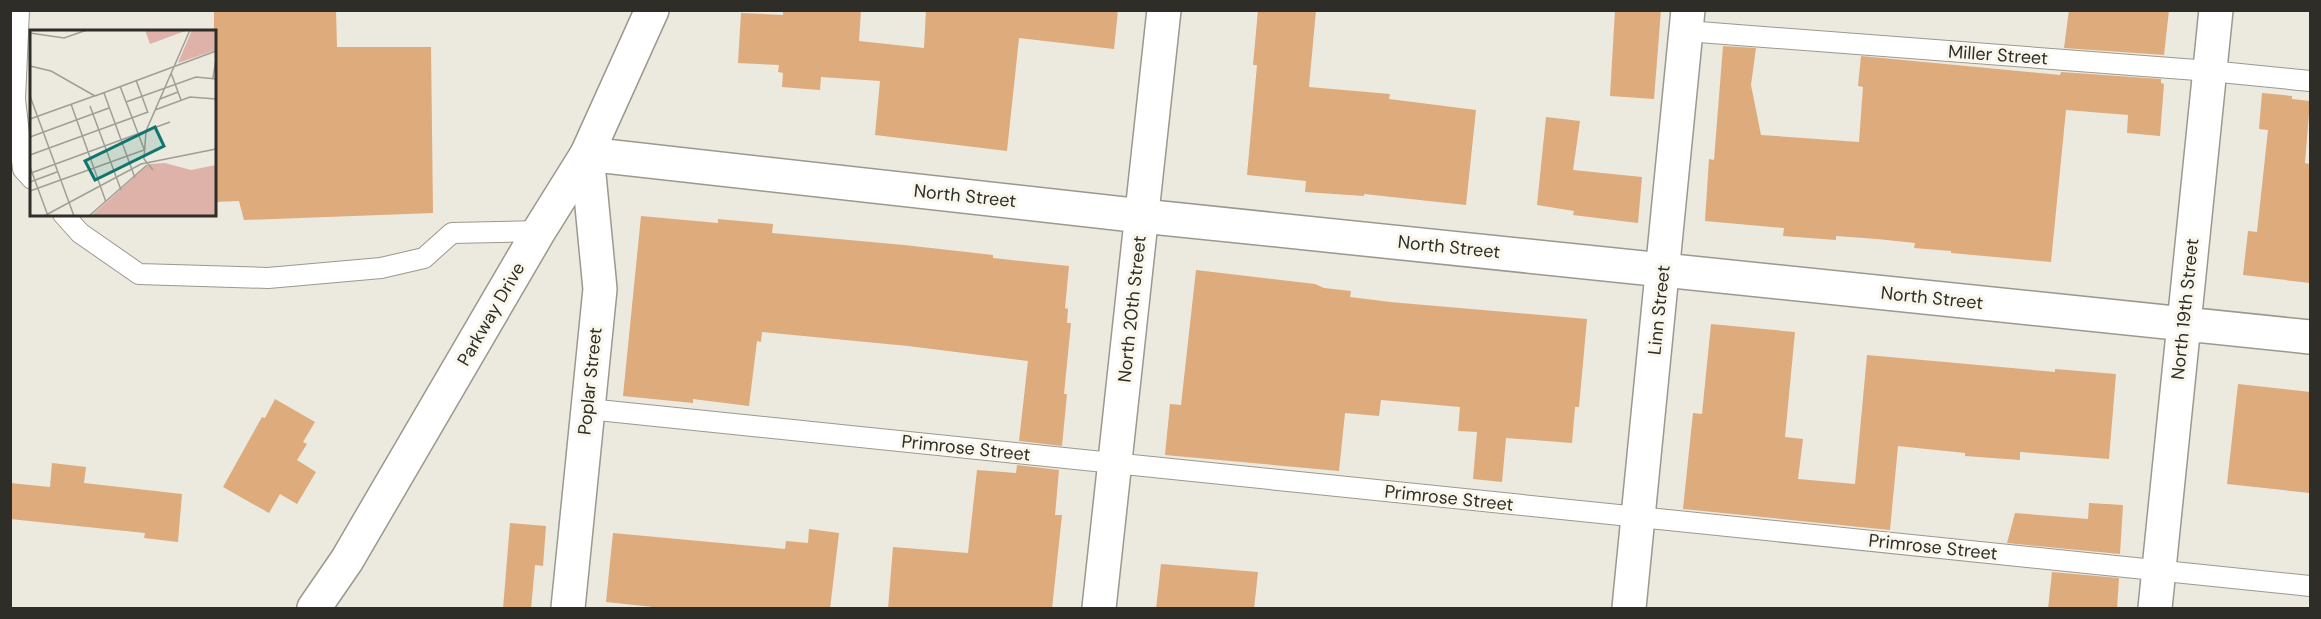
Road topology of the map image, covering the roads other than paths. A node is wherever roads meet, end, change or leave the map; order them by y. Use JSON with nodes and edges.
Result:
{"nodes":[{"id":1,"x":19,"y":10,"type":"edge"},
{"id":2,"x":652,"y":10,"type":"edge"},
{"id":3,"x":1164,"y":10,"type":"edge"},
{"id":4,"x":2216,"y":10,"type":"edge"},
{"id":5,"x":1687,"y":21,"type":"edge"},
{"id":6,"x":2210,"y":71,"type":"junction"},
{"id":7,"x":2310,"y":81,"type":"edge"},
{"id":8,"x":587,"y":154,"type":"junction"},
{"id":9,"x":30,"y":177,"type":"edge"},
{"id":10,"x":65,"y":216,"type":"edge"},
{"id":11,"x":1142,"y":216,"type":"junction"},
{"id":12,"x":539,"y":231,"type":"junction"},
{"id":13,"x":1663,"y":270,"type":"junction"},
{"id":14,"x":2183,"y":324,"type":"junction"},
{"id":15,"x":2310,"y":338,"type":"edge"},
{"id":16,"x":588,"y":409,"type":"junction"},
{"id":17,"x":1115,"y":463,"type":"junction"},
{"id":18,"x":1638,"y":517,"type":"junction"},
{"id":19,"x":2159,"y":570,"type":"junction"},
{"id":20,"x":2310,"y":586,"type":"edge"},
{"id":21,"x":314,"y":609,"type":"edge"},
{"id":22,"x":567,"y":609,"type":"edge"},
{"id":23,"x":1099,"y":609,"type":"edge"},
{"id":24,"x":1629,"y":609,"type":"edge"},
{"id":25,"x":2155,"y":609,"type":"edge"}],
"edges":[{"from":1,"to":9,"type":"lane"},
{"from":2,"to":8,"type":"street","name":"Parkway Drive"},
{"from":3,"to":11,"type":"street","name":"North 20th Street"},
{"from":4,"to":6,"type":"street","name":"North 19th Street"},
{"from":5,"to":6,"type":"lane","name":"Miller Street"},
{"from":5,"to":13,"type":"street","name":"Linn Street"},
{"from":6,"to":7,"type":"lane","name":"Miller Street"},
{"from":6,"to":14,"type":"street","name":"North 19th Street"},
{"from":8,"to":11,"type":"street","name":"North Street"},
{"from":8,"to":12,"type":"street","name":"Parkway Drive"},
{"from":8,"to":16,"type":"street","name":"Poplar Street"},
{"from":10,"to":12,"type":"lane"},
{"from":11,"to":13,"type":"street","name":"North Street"},
{"from":11,"to":17,"type":"street","name":"North 20th Street"},
{"from":12,"to":21,"type":"street","name":"Parkway Drive"},
{"from":13,"to":14,"type":"street","name":"North Street"},
{"from":13,"to":18,"type":"street","name":"Linn Street"},
{"from":14,"to":15,"type":"street","name":"North Street"},
{"from":14,"to":19,"type":"street","name":"North 19th Street"},
{"from":16,"to":17,"type":"lane","name":"Primrose Street"},
{"from":16,"to":22,"type":"street","name":"Poplar Street"},
{"from":17,"to":18,"type":"lane","name":"Primrose Street"},
{"from":17,"to":23,"type":"street","name":"North 20th Street"},
{"from":18,"to":19,"type":"lane","name":"Primrose Street"},
{"from":18,"to":24,"type":"street","name":"Linn Street"},
{"from":19,"to":20,"type":"lane","name":"Primrose Street"},
{"from":19,"to":25,"type":"street","name":"North 19th Street"}]}
